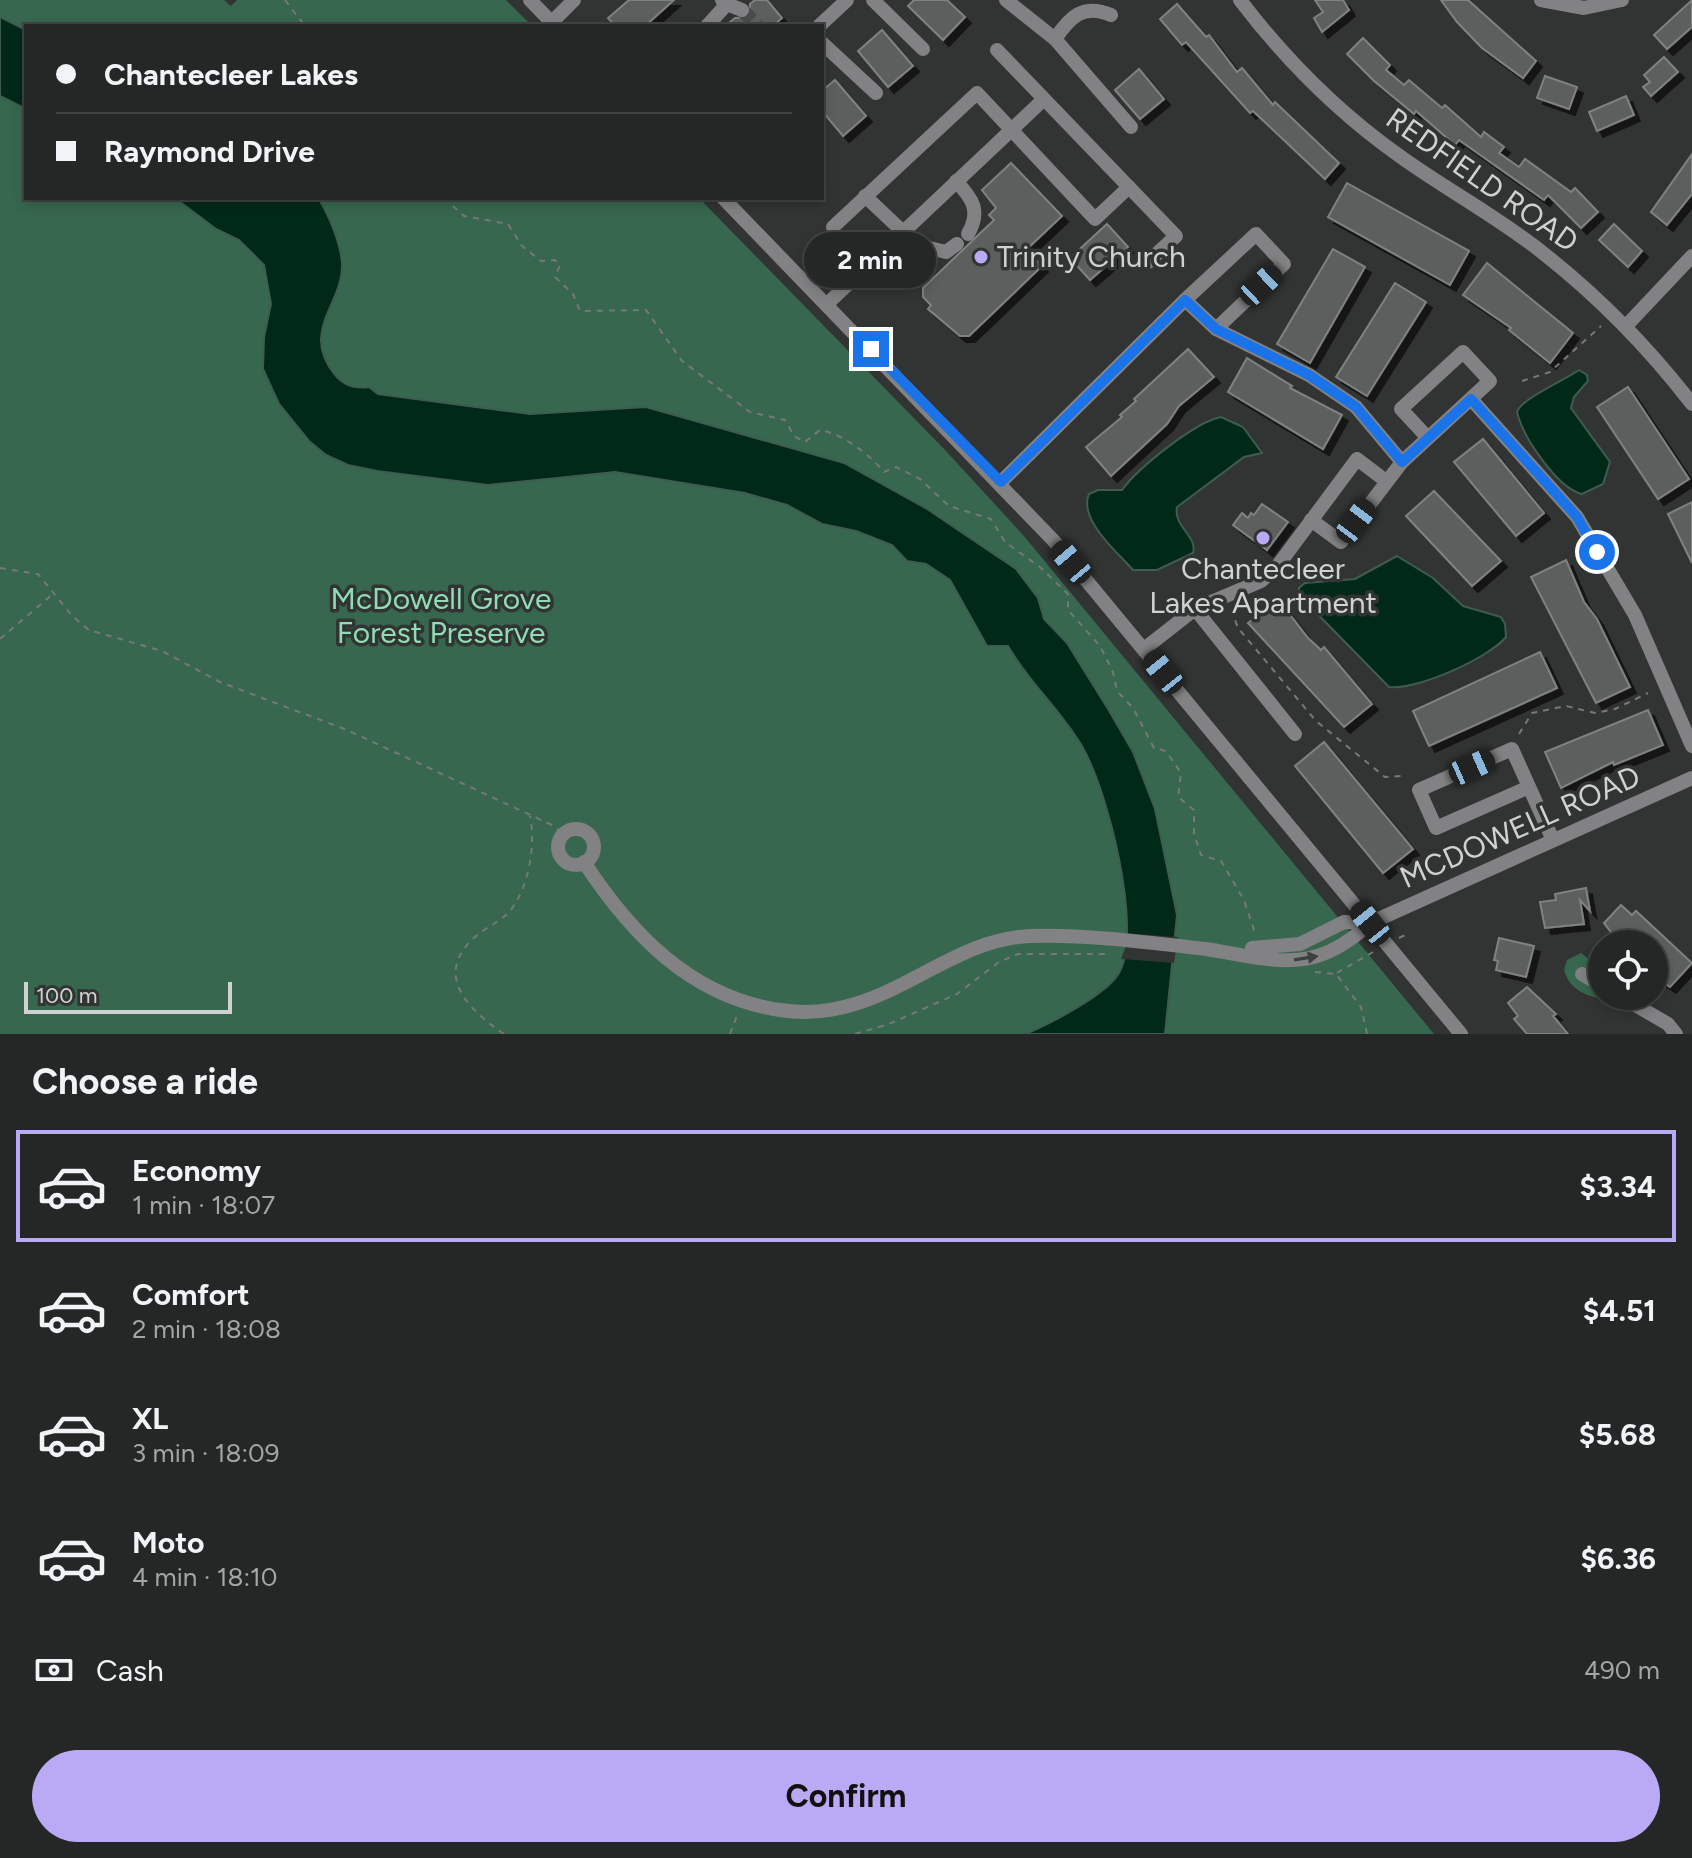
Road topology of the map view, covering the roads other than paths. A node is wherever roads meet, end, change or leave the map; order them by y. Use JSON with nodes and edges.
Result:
{"nodes":[{"id":1,"x":530,"y":0,"type":"edge"},
{"id":2,"x":574,"y":0,"type":"edge"},
{"id":3,"x":873,"y":0,"type":"edge"},
{"id":4,"x":1006,"y":0,"type":"edge"},
{"id":5,"x":1240,"y":0,"type":"edge"},
{"id":6,"x":1541,"y":0,"type":"edge"},
{"id":7,"x":1622,"y":0,"type":"edge"},
{"id":8,"x":842,"y":1,"type":"edge"},
{"id":9,"x":725,"y":2,"type":"edge"},
{"id":10,"x":742,"y":10,"type":"tunnel mouth"},
{"id":11,"x":1111,"y":15,"type":"dead end"},
{"id":12,"x":554,"y":24,"type":"edge"},
{"id":13,"x":708,"y":24,"type":"edge"},
{"id":14,"x":821,"y":24,"type":"edge"},
{"id":15,"x":1055,"y":39,"type":"junction"},
{"id":16,"x":824,"y":45,"type":"edge"},
{"id":17,"x":923,"y":49,"type":"dead end"},
{"id":18,"x":997,"y":50,"type":"dead end"},
{"id":19,"x":876,"y":93,"type":"dead end"},
{"id":20,"x":1043,"y":100,"type":"junction"},
{"id":21,"x":1131,"y":127,"type":"dead end"},
{"id":22,"x":1011,"y":130,"type":"junction"},
{"id":23,"x":956,"y":181,"type":"junction"},
{"id":24,"x":1129,"y":187,"type":"junction"},
{"id":25,"x":865,"y":196,"type":"junction"},
{"id":26,"x":725,"y":200,"type":"edge"},
{"id":27,"x":833,"y":227,"type":"dead end"},
{"id":28,"x":901,"y":234,"type":"junction"},
{"id":29,"x":1692,"y":256,"type":"edge"},
{"id":30,"x":1148,"y":262,"type":"dead end"},
{"id":31,"x":1185,"y":300,"type":"junction"},
{"id":32,"x":827,"y":304,"type":"junction"},
{"id":33,"x":1626,"y":326,"type":"junction"},
{"id":34,"x":1216,"y":329,"type":"junction"},
{"id":35,"x":1471,"y":399,"type":"junction"},
{"id":36,"x":1692,"y":404,"type":"edge"},
{"id":37,"x":1428,"y":438,"type":"junction"},
{"id":38,"x":1402,"y":462,"type":"junction"},
{"id":39,"x":1386,"y":481,"type":"junction"},
{"id":40,"x":1001,"y":482,"type":"junction"},
{"id":41,"x":1311,"y":520,"type":"junction"},
{"id":42,"x":1195,"y":609,"type":"junction"},
{"id":43,"x":1144,"y":649,"type":"junction"},
{"id":44,"x":1295,"y":734,"type":"dead end"},
{"id":45,"x":1692,"y":746,"type":"edge"},
{"id":46,"x":1692,"y":778,"type":"edge"},
{"id":47,"x":1529,"y":787,"type":"junction"},
{"id":48,"x":1553,"y":840,"type":"junction"},
{"id":49,"x":584,"y":862,"type":"junction"},
{"id":50,"x":1370,"y":923,"type":"junction"},
{"id":51,"x":1201,"y":949,"type":"junction"},
{"id":52,"x":1582,"y":974,"type":"dead end"},
{"id":53,"x":1588,"y":978,"type":"edge"},
{"id":54,"x":1644,"y":1010,"type":"edge"},
{"id":55,"x":1461,"y":1034,"type":"edge"},
{"id":56,"x":1676,"y":1034,"type":"edge"}],
"edges":[{"from":1,"to":12,"type":"street"},
{"from":2,"to":12,"type":"street"},
{"from":3,"to":17,"type":"street"},
{"from":4,"to":15,"type":"street"},
{"from":5,"to":33,"type":"street","name":"REDFIELD ROAD"},
{"from":6,"to":7,"type":"street"},
{"from":8,"to":14,"type":"street"},
{"from":9,"to":10,"type":"street"},
{"from":9,"to":13,"type":"street"},
{"from":11,"to":15,"type":"street"},
{"from":15,"to":21,"type":"street"},
{"from":16,"to":19,"type":"street"},
{"from":18,"to":20,"type":"street"},
{"from":20,"to":22,"type":"street"},
{"from":20,"to":24,"type":"street"},
{"from":22,"to":23,"type":"street"},
{"from":22,"to":24,"type":"street"},
{"from":22,"to":25,"type":"street"},
{"from":23,"to":28,"type":"street"},
{"from":23,"to":28,"type":"street"},
{"from":24,"to":30,"type":"street"},
{"from":25,"to":27,"type":"street"},
{"from":25,"to":28,"type":"street"},
{"from":26,"to":32,"type":"street"},
{"from":28,"to":32,"type":"street"},
{"from":29,"to":33,"type":"street"},
{"from":31,"to":34,"type":"street"},
{"from":31,"to":34,"type":"street"},
{"from":31,"to":40,"type":"street"},
{"from":32,"to":40,"type":"street"},
{"from":33,"to":36,"type":"street","name":"REDFIELD ROAD"},
{"from":34,"to":38,"type":"street"},
{"from":35,"to":37,"type":"street"},
{"from":35,"to":37,"type":"street"},
{"from":35,"to":45,"type":"street"},
{"from":37,"to":38,"type":"street"},
{"from":38,"to":39,"type":"street"},
{"from":39,"to":41,"type":"street"},
{"from":39,"to":41,"type":"street"},
{"from":40,"to":43,"type":"street"},
{"from":41,"to":42,"type":"street"},
{"from":42,"to":43,"type":"street"},
{"from":42,"to":44,"type":"street"},
{"from":43,"to":50,"type":"street"},
{"from":46,"to":48,"type":"street","name":"MCDOWELL ROAD"},
{"from":47,"to":47,"type":"street"},
{"from":47,"to":48,"type":"street"},
{"from":48,"to":50,"type":"street","name":"MCDOWELL ROAD"},
{"from":49,"to":49,"type":"street"},
{"from":49,"to":51,"type":"street"},
{"from":50,"to":51,"type":"street"},
{"from":51,"to":50,"type":"street","one_way":true},
{"from":50,"to":55,"type":"street"},
{"from":52,"to":53,"type":"street"},
{"from":54,"to":56,"type":"street"}]}
